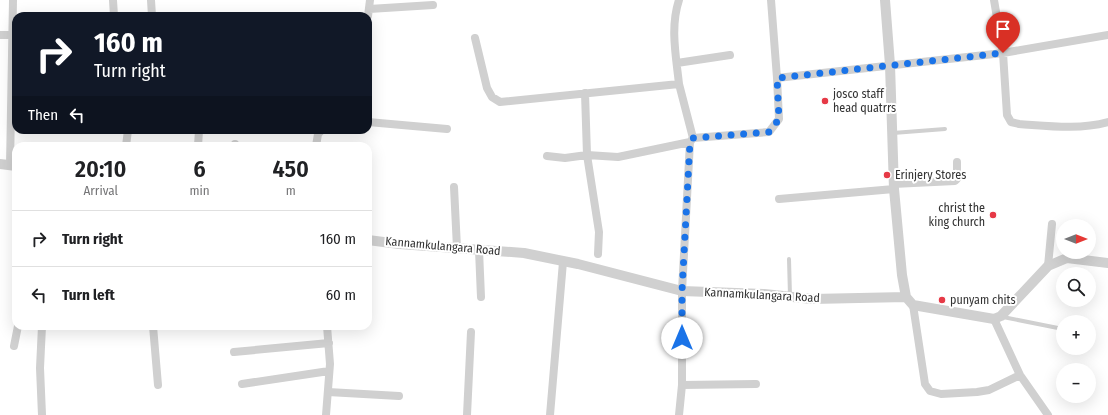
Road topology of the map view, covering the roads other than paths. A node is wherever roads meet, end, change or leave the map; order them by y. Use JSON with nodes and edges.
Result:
{"nodes":[{"id":1,"x":13,"y":0,"type":"edge"},
{"id":2,"x":113,"y":0,"type":"edge"},
{"id":3,"x":151,"y":0,"type":"edge"},
{"id":4,"x":370,"y":0,"type":"edge"},
{"id":5,"x":679,"y":0,"type":"edge"},
{"id":6,"x":770,"y":0,"type":"edge"},
{"id":7,"x":885,"y":0,"type":"edge"},
{"id":8,"x":994,"y":0,"type":"edge"},
{"id":9,"x":433,"y":5,"type":"dead end"},
{"id":10,"x":13,"y":12,"type":"edge"},
{"id":11,"x":114,"y":12,"type":"edge"},
{"id":12,"x":152,"y":12,"type":"edge"},
{"id":13,"x":368,"y":12,"type":"edge"},
{"id":14,"x":0,"y":35,"type":"edge"},
{"id":15,"x":12,"y":35,"type":"edge"},
{"id":16,"x":1108,"y":35,"type":"edge"},
{"id":17,"x":475,"y":38,"type":"dead end"},
{"id":18,"x":1003,"y":53,"type":"junction"},
{"id":19,"x":730,"y":55,"type":"dead end"},
{"id":20,"x":677,"y":63,"type":"junction"},
{"id":21,"x":890,"y":65,"type":"junction"},
{"id":22,"x":777,"y":78,"type":"junction"},
{"id":23,"x":679,"y":84,"type":"junction"},
{"id":24,"x":584,"y":93,"type":"junction"},
{"id":25,"x":12,"y":111,"type":"edge"},
{"id":26,"x":372,"y":122,"type":"edge"},
{"id":27,"x":1108,"y":122,"type":"edge"},
{"id":28,"x":447,"y":129,"type":"dead end"},
{"id":29,"x":945,"y":130,"type":"dead end"},
{"id":30,"x":892,"y":134,"type":"junction"},
{"id":31,"x":692,"y":140,"type":"junction"},
{"id":32,"x":587,"y":155,"type":"junction"},
{"id":33,"x":547,"y":156,"type":"dead end"},
{"id":34,"x":957,"y":162,"type":"dead end"},
{"id":35,"x":5,"y":165,"type":"edge"},
{"id":36,"x":454,"y":186,"type":"dead end"},
{"id":37,"x":894,"y":187,"type":"junction"},
{"id":38,"x":779,"y":199,"type":"dead end"},
{"id":39,"x":1052,"y":224,"type":"dead end"},
{"id":40,"x":372,"y":240,"type":"edge"},
{"id":41,"x":457,"y":248,"type":"junction"},
{"id":42,"x":479,"y":250,"type":"junction"},
{"id":43,"x":598,"y":254,"type":"dead end"},
{"id":44,"x":789,"y":259,"type":"dead end"},
{"id":45,"x":563,"y":262,"type":"junction"},
{"id":46,"x":1108,"y":263,"type":"edge"},
{"id":47,"x":1048,"y":266,"type":"junction"},
{"id":48,"x":682,"y":291,"type":"junction"},
{"id":49,"x":481,"y":297,"type":"dead end"},
{"id":50,"x":790,"y":297,"type":"junction"},
{"id":51,"x":910,"y":301,"type":"junction"},
{"id":52,"x":997,"y":318,"type":"junction"},
{"id":53,"x":1056,"y":328,"type":"edge"},
{"id":54,"x":17,"y":330,"type":"edge"},
{"id":55,"x":42,"y":330,"type":"edge"},
{"id":56,"x":154,"y":330,"type":"edge"},
{"id":57,"x":327,"y":330,"type":"edge"},
{"id":58,"x":471,"y":332,"type":"dead end"},
{"id":59,"x":329,"y":343,"type":"junction"},
{"id":60,"x":14,"y":346,"type":"dead end"},
{"id":61,"x":234,"y":352,"type":"dead end"},
{"id":62,"x":329,"y":371,"type":"junction"},
{"id":63,"x":1020,"y":375,"type":"junction"},
{"id":64,"x":242,"y":384,"type":"dead end"},
{"id":65,"x":756,"y":384,"type":"dead end"},
{"id":66,"x":158,"y":385,"type":"dead end"},
{"id":67,"x":682,"y":385,"type":"junction"},
{"id":68,"x":328,"y":392,"type":"junction"},
{"id":69,"x":400,"y":396,"type":"dead end"},
{"id":70,"x":42,"y":415,"type":"edge"},
{"id":71,"x":326,"y":415,"type":"edge"},
{"id":72,"x":467,"y":415,"type":"edge"},
{"id":73,"x":550,"y":415,"type":"edge"},
{"id":74,"x":679,"y":415,"type":"edge"},
{"id":75,"x":1048,"y":415,"type":"edge"}],
"edges":[{"from":1,"to":10,"type":"street"},
{"from":2,"to":11,"type":"street"},
{"from":3,"to":12,"type":"street"},
{"from":4,"to":13,"type":"street"},
{"from":5,"to":20,"type":"street"},
{"from":6,"to":22,"type":"street"},
{"from":7,"to":21,"type":"street"},
{"from":8,"to":18,"type":"street"},
{"from":9,"to":13,"type":"street"},
{"from":14,"to":15,"type":"street"},
{"from":16,"to":18,"type":"street"},
{"from":17,"to":24,"type":"street"},
{"from":18,"to":21,"type":"street"},
{"from":18,"to":27,"type":"street"},
{"from":19,"to":20,"type":"street"},
{"from":20,"to":23,"type":"street"},
{"from":21,"to":22,"type":"street"},
{"from":21,"to":30,"type":"street"},
{"from":22,"to":31,"type":"street"},
{"from":23,"to":24,"type":"street"},
{"from":23,"to":31,"type":"street"},
{"from":24,"to":32,"type":"street"},
{"from":25,"to":35,"type":"street"},
{"from":26,"to":28,"type":"street"},
{"from":29,"to":30,"type":"lane"},
{"from":30,"to":37,"type":"street"},
{"from":31,"to":32,"type":"street"},
{"from":31,"to":48,"type":"street"},
{"from":32,"to":33,"type":"street"},
{"from":32,"to":43,"type":"street"},
{"from":34,"to":37,"type":"street"},
{"from":36,"to":41,"type":"street"},
{"from":37,"to":38,"type":"street"},
{"from":37,"to":51,"type":"street"},
{"from":39,"to":47,"type":"street"},
{"from":40,"to":41,"type":"street","name":"Kannamkulangara Road"},
{"from":41,"to":42,"type":"street","name":"Kannamkulangara Road"},
{"from":42,"to":45,"type":"street","name":"Kannamkulangara Road"},
{"from":42,"to":49,"type":"street"},
{"from":44,"to":50,"type":"lane"},
{"from":45,"to":48,"type":"street","name":"Kannamkulangara Road"},
{"from":45,"to":73,"type":"street"},
{"from":46,"to":47,"type":"street"},
{"from":47,"to":52,"type":"street"},
{"from":48,"to":50,"type":"street","name":"Kannamkulangara Road"},
{"from":48,"to":67,"type":"street"},
{"from":50,"to":51,"type":"street","name":"Kannamkulangara Road"},
{"from":51,"to":52,"type":"street","name":"Kannamkulangara Road"},
{"from":51,"to":63,"type":"street"},
{"from":52,"to":53,"type":"lane"},
{"from":52,"to":63,"type":"street"},
{"from":54,"to":60,"type":"street"},
{"from":55,"to":70,"type":"street"},
{"from":56,"to":66,"type":"street"},
{"from":57,"to":59,"type":"street"},
{"from":58,"to":72,"type":"street"},
{"from":59,"to":61,"type":"street"},
{"from":59,"to":62,"type":"street"},
{"from":62,"to":64,"type":"street"},
{"from":62,"to":68,"type":"street"},
{"from":63,"to":75,"type":"street"},
{"from":65,"to":67,"type":"street"},
{"from":67,"to":74,"type":"street"},
{"from":68,"to":69,"type":"street"},
{"from":68,"to":71,"type":"street"}]}
